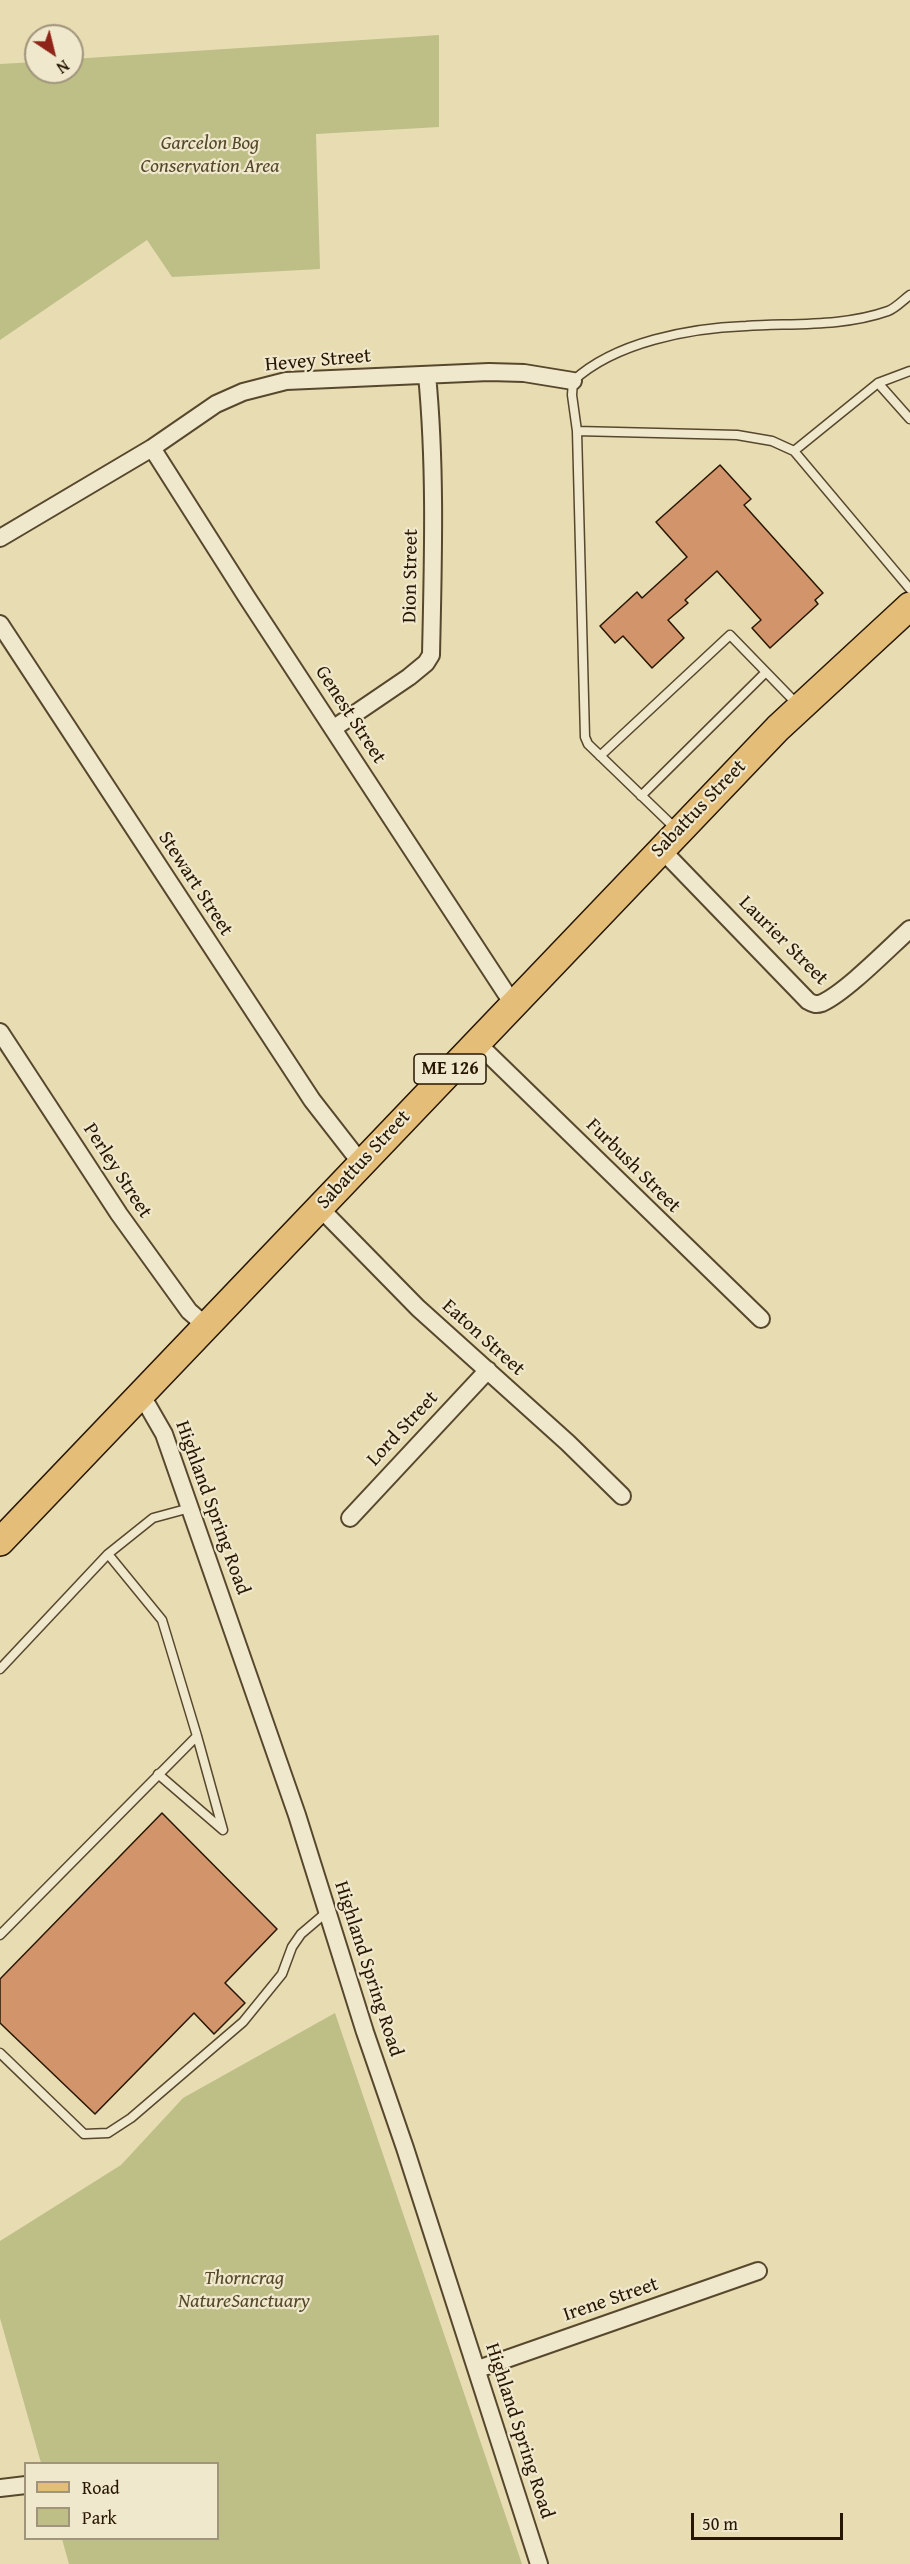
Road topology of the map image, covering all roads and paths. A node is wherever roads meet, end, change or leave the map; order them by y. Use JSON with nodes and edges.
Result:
{"nodes":[{"id":1,"x":910,"y":295,"type":"edge"},
{"id":2,"x":910,"y":371,"type":"edge"},
{"id":3,"x":427,"y":375,"type":"junction"},
{"id":4,"x":573,"y":381,"type":"junction"},
{"id":5,"x":878,"y":383,"type":"junction"},
{"id":6,"x":910,"y":419,"type":"edge"},
{"id":7,"x":577,"y":430,"type":"junction"},
{"id":8,"x":152,"y":448,"type":"junction"},
{"id":9,"x":794,"y":451,"type":"junction"},
{"id":10,"x":0,"y":538,"type":"edge"},
{"id":11,"x":910,"y":589,"type":"edge"},
{"id":12,"x":910,"y":606,"type":"edge"},
{"id":13,"x":0,"y":624,"type":"edge"},
{"id":14,"x":766,"y":672,"type":"junction"},
{"id":15,"x":800,"y":706,"type":"junction"},
{"id":16,"x":334,"y":728,"type":"junction"},
{"id":17,"x":600,"y":756,"type":"junction"},
{"id":18,"x":641,"y":796,"type":"junction"},
{"id":19,"x":669,"y":839,"type":"junction"},
{"id":20,"x":910,"y":929,"type":"edge"},
{"id":21,"x":513,"y":1004,"type":"junction"},
{"id":22,"x":0,"y":1032,"type":"edge"},
{"id":23,"x":476,"y":1042,"type":"junction"},
{"id":24,"x":361,"y":1163,"type":"junction"},
{"id":25,"x":320,"y":1207,"type":"junction"},
{"id":26,"x":761,"y":1319,"type":"dead end"},
{"id":27,"x":206,"y":1326,"type":"junction"},
{"id":28,"x":488,"y":1370,"type":"junction"},
{"id":29,"x":141,"y":1394,"type":"junction"},
{"id":30,"x":622,"y":1496,"type":"dead end"},
{"id":31,"x":190,"y":1508,"type":"junction"},
{"id":32,"x":350,"y":1518,"type":"dead end"},
{"id":33,"x":0,"y":1542,"type":"edge"},
{"id":34,"x":108,"y":1554,"type":"junction"},
{"id":35,"x":0,"y":1669,"type":"edge"},
{"id":36,"x":197,"y":1736,"type":"junction"},
{"id":37,"x":158,"y":1774,"type":"junction"},
{"id":38,"x":328,"y":1911,"type":"junction"},
{"id":39,"x":0,"y":1935,"type":"edge"},
{"id":40,"x":0,"y":2053,"type":"edge"},
{"id":41,"x":758,"y":2271,"type":"dead end"},
{"id":42,"x":478,"y":2369,"type":"junction"},
{"id":43,"x":24,"y":2485,"type":"edge"},
{"id":44,"x":0,"y":2488,"type":"edge"},
{"id":45,"x":539,"y":2564,"type":"edge"}],
"edges":[{"from":1,"to":4,"type":"lane"},
{"from":2,"to":5,"type":"lane"},
{"from":3,"to":4,"type":"street","name":"Hevey Street"},
{"from":3,"to":8,"type":"street","name":"Hevey Street"},
{"from":3,"to":16,"type":"street","name":"Dion Street"},
{"from":4,"to":7,"type":"lane"},
{"from":5,"to":6,"type":"lane"},
{"from":5,"to":9,"type":"lane"},
{"from":7,"to":9,"type":"lane"},
{"from":7,"to":17,"type":"lane"},
{"from":8,"to":10,"type":"street","name":"Hevey Street"},
{"from":8,"to":16,"type":"street","name":"Genest Street"},
{"from":9,"to":11,"type":"lane"},
{"from":12,"to":15,"type":"main road","name":"Sabattus Street","number":"ME 126"},
{"from":13,"to":24,"type":"street","name":"Stewart Street"},
{"from":14,"to":15,"type":"lane"},
{"from":14,"to":17,"type":"lane"},
{"from":14,"to":18,"type":"lane"},
{"from":15,"to":19,"type":"main road","name":"Sabattus Street","number":"ME 126"},
{"from":16,"to":21,"type":"street","name":"Genest Street"},
{"from":17,"to":18,"type":"lane"},
{"from":18,"to":19,"type":"lane"},
{"from":19,"to":20,"type":"street","name":"Laurier Street"},
{"from":19,"to":21,"type":"main road","name":"Sabattus Street","number":"ME 126"},
{"from":21,"to":23,"type":"main road","name":"Sabattus Street","number":"ME 126"},
{"from":22,"to":27,"type":"street","name":"Perley Street"},
{"from":23,"to":24,"type":"main road","name":"Sabattus Street","number":"ME 126"},
{"from":23,"to":26,"type":"street","name":"Furbush Street"},
{"from":24,"to":25,"type":"main road","name":"Sabattus Street","number":"ME 126"},
{"from":25,"to":27,"type":"main road","name":"Sabattus Street","number":"ME 126"},
{"from":25,"to":28,"type":"street","name":"Eaton Street"},
{"from":27,"to":29,"type":"main road","name":"Sabattus Street","number":"ME 126"},
{"from":28,"to":30,"type":"street","name":"Eaton Street"},
{"from":28,"to":32,"type":"street","name":"Lord Street"},
{"from":29,"to":31,"type":"street","name":"Highland Spring Road"},
{"from":29,"to":33,"type":"main road","name":"Sabattus Street","number":"ME 126"},
{"from":31,"to":34,"type":"lane"},
{"from":31,"to":38,"type":"street","name":"Highland Spring Road"},
{"from":34,"to":35,"type":"lane"},
{"from":34,"to":36,"type":"lane"},
{"from":36,"to":37,"type":"lane"},
{"from":36,"to":37,"type":"lane"},
{"from":37,"to":39,"type":"lane"},
{"from":38,"to":40,"type":"lane"},
{"from":38,"to":42,"type":"street","name":"Highland Spring Road"},
{"from":41,"to":42,"type":"street","name":"Irene Street"},
{"from":42,"to":45,"type":"street","name":"Highland Spring Road"},
{"from":43,"to":44,"type":"street"}]}
